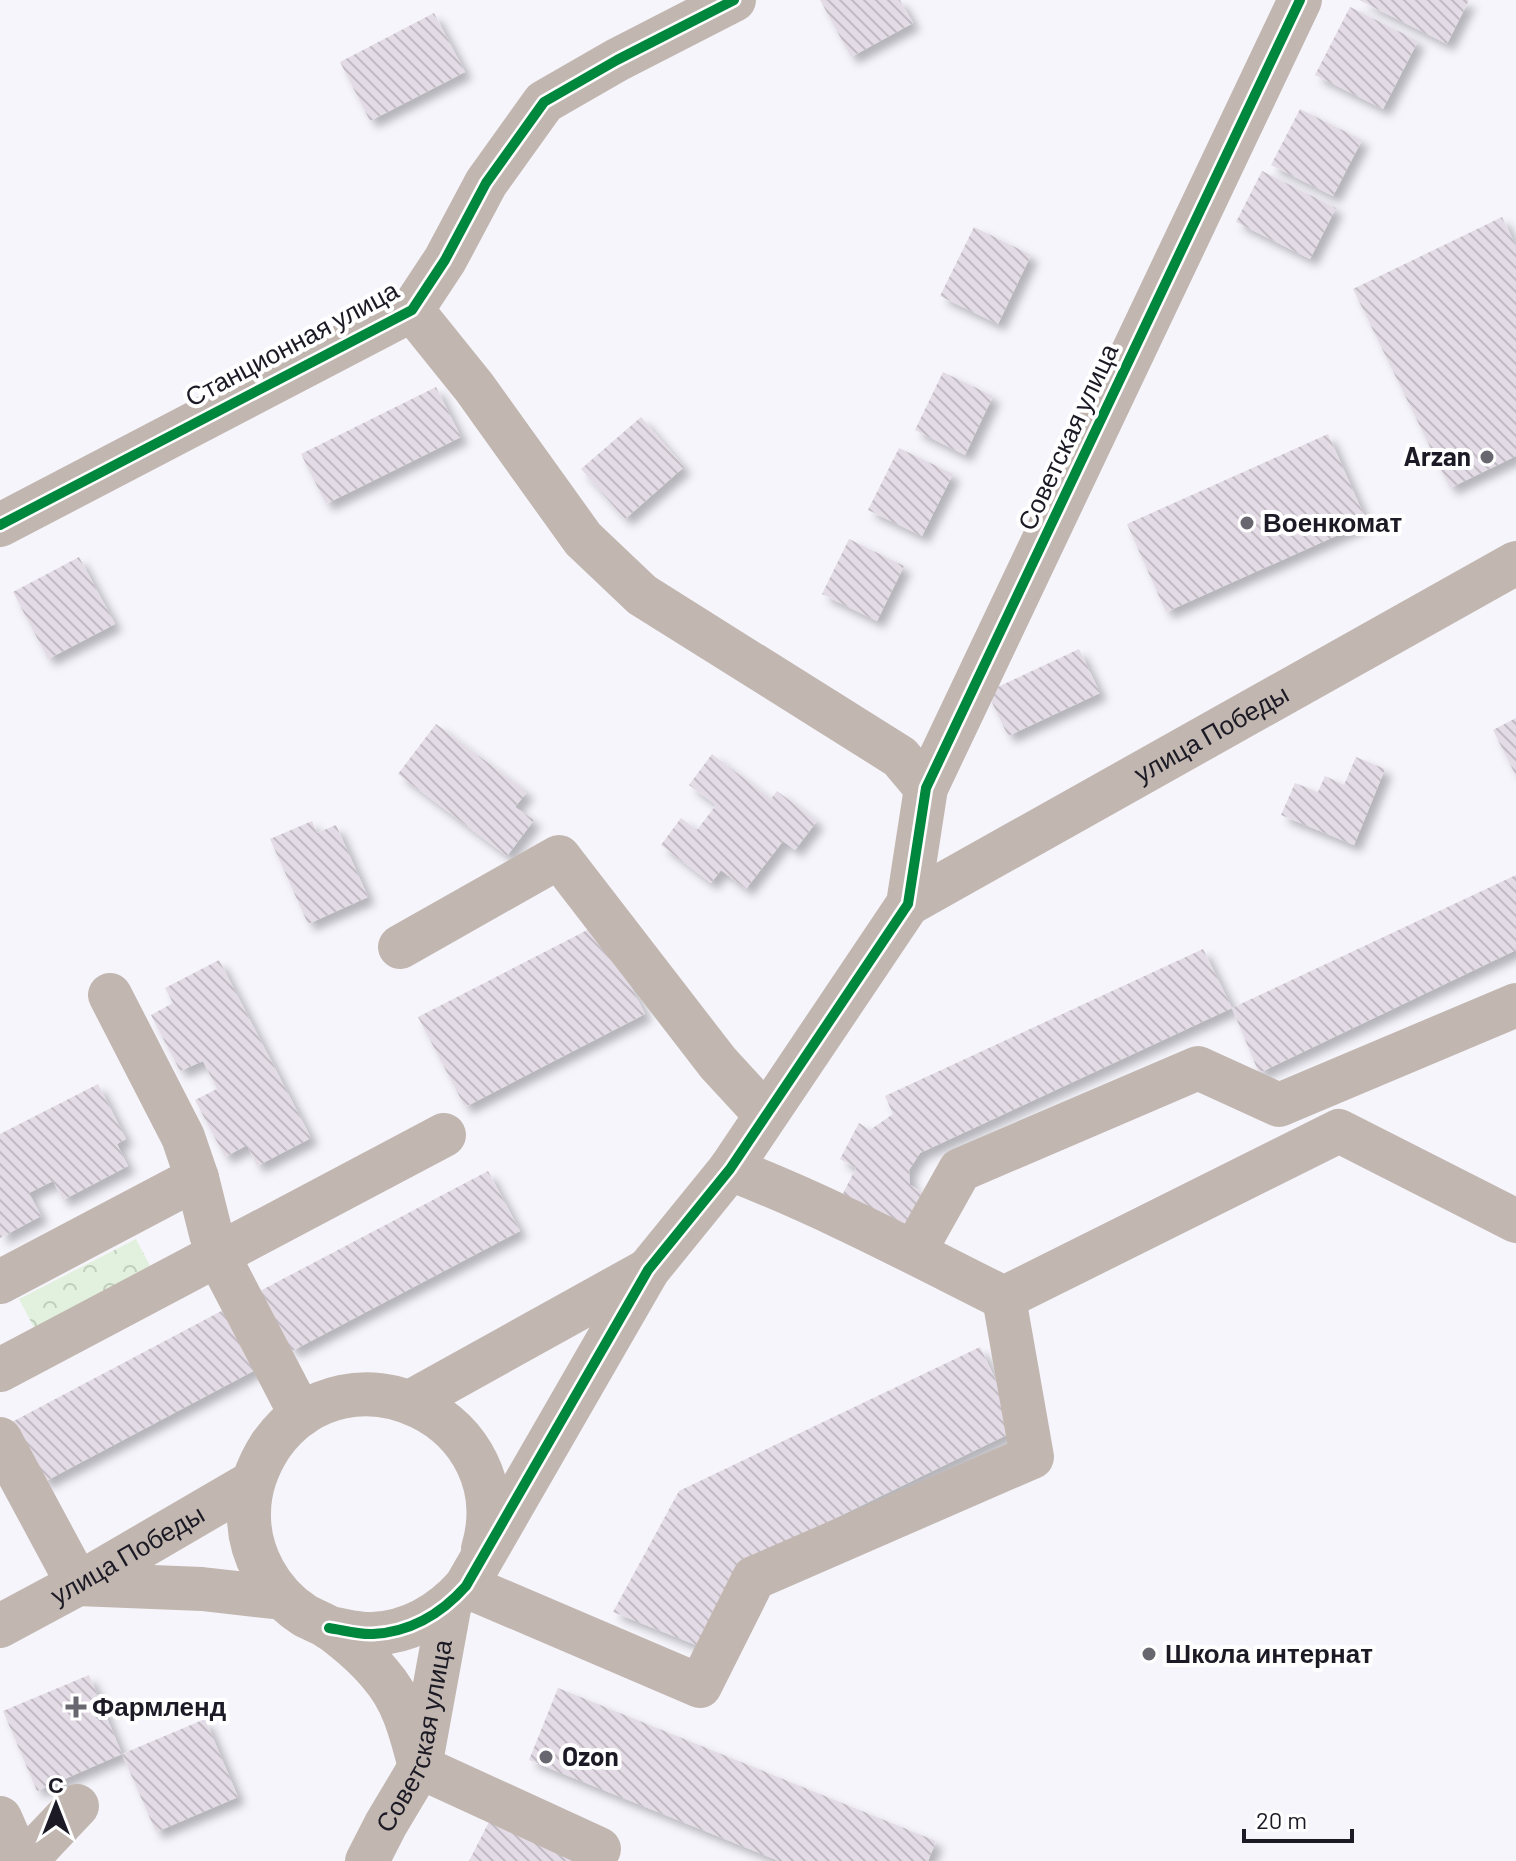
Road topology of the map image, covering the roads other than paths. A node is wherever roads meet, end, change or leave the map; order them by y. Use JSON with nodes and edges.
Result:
{"nodes":[{"id":1,"x":734,"y":0,"type":"edge"},
{"id":2,"x":1300,"y":0,"type":"edge"},
{"id":3,"x":412,"y":310,"type":"junction"},
{"id":4,"x":0,"y":525,"type":"edge"},
{"id":5,"x":1516,"y":563,"type":"edge"},
{"id":6,"x":926,"y":788,"type":"junction"},
{"id":7,"x":908,"y":904,"type":"junction"},
{"id":8,"x":400,"y":947,"type":"dead end"},
{"id":9,"x":110,"y":995,"type":"dead end"},
{"id":10,"x":1516,"y":1005,"type":"edge"},
{"id":11,"x":765,"y":1114,"type":"junction"},
{"id":12,"x":444,"y":1135,"type":"dead end"},
{"id":13,"x":730,"y":1169,"type":"junction"},
{"id":14,"x":197,"y":1178,"type":"junction"},
{"id":15,"x":1516,"y":1221,"type":"edge"},
{"id":16,"x":914,"y":1252,"type":"junction"},
{"id":17,"x":218,"y":1255,"type":"junction"},
{"id":18,"x":648,"y":1270,"type":"junction"},
{"id":19,"x":0,"y":1282,"type":"edge"},
{"id":20,"x":1004,"y":1298,"type":"junction"},
{"id":21,"x":0,"y":1370,"type":"edge"},
{"id":22,"x":412,"y":1401,"type":"junction"},
{"id":23,"x":301,"y":1415,"type":"junction"},
{"id":24,"x":0,"y":1439,"type":"edge"},
{"id":25,"x":253,"y":1482,"type":"junction"},
{"id":26,"x":78,"y":1584,"type":"junction"},
{"id":27,"x":465,"y":1585,"type":"junction"},
{"id":28,"x":282,"y":1598,"type":"junction"},
{"id":29,"x":0,"y":1626,"type":"edge"},
{"id":30,"x":329,"y":1628,"type":"junction"},
{"id":31,"x":420,"y":1767,"type":"junction"},
{"id":32,"x":77,"y":1806,"type":"dead end"},
{"id":33,"x":0,"y":1818,"type":"edge"},
{"id":34,"x":607,"y":1857,"type":"edge"},
{"id":35,"x":22,"y":1861,"type":"edge"},
{"id":36,"x":367,"y":1861,"type":"edge"}],
"edges":[{"from":1,"to":3,"type":"street","name":"Станционная улица"},
{"from":2,"to":6,"type":"street","name":"Советская улица"},
{"from":3,"to":4,"type":"street","name":"Станционная улица"},
{"from":3,"to":6,"type":"street"},
{"from":5,"to":7,"type":"street","name":"улица Победы"},
{"from":6,"to":7,"type":"street","name":"Советская улица"},
{"from":7,"to":11,"type":"street"},
{"from":8,"to":11,"type":"street"},
{"from":9,"to":14,"type":"street"},
{"from":10,"to":16,"type":"street"},
{"from":11,"to":13,"type":"street"},
{"from":12,"to":17,"type":"street"},
{"from":13,"to":16,"type":"street"},
{"from":13,"to":18,"type":"street"},
{"from":14,"to":17,"type":"street"},
{"from":14,"to":19,"type":"street"},
{"from":15,"to":20,"type":"street"},
{"from":16,"to":20,"type":"street"},
{"from":17,"to":21,"type":"street"},
{"from":17,"to":23,"type":"street"},
{"from":18,"to":22,"type":"street"},
{"from":18,"to":27,"type":"street"},
{"from":20,"to":27,"type":"street"},
{"from":22,"to":23,"type":"street"},
{"from":22,"to":27,"type":"street"},
{"from":23,"to":25,"type":"street"},
{"from":24,"to":26,"type":"street"},
{"from":25,"to":26,"type":"street","name":"улица Победы"},
{"from":25,"to":28,"type":"street"},
{"from":26,"to":28,"type":"street"},
{"from":26,"to":29,"type":"street","name":"улица Победы"},
{"from":27,"to":30,"type":"street"},
{"from":27,"to":31,"type":"street","name":"Советская улица"},
{"from":28,"to":30,"type":"street"},
{"from":30,"to":31,"type":"street"},
{"from":31,"to":34,"type":"street"},
{"from":31,"to":36,"type":"street","name":"Советская улица"},
{"from":32,"to":35,"type":"street"},
{"from":33,"to":35,"type":"street"}]}
